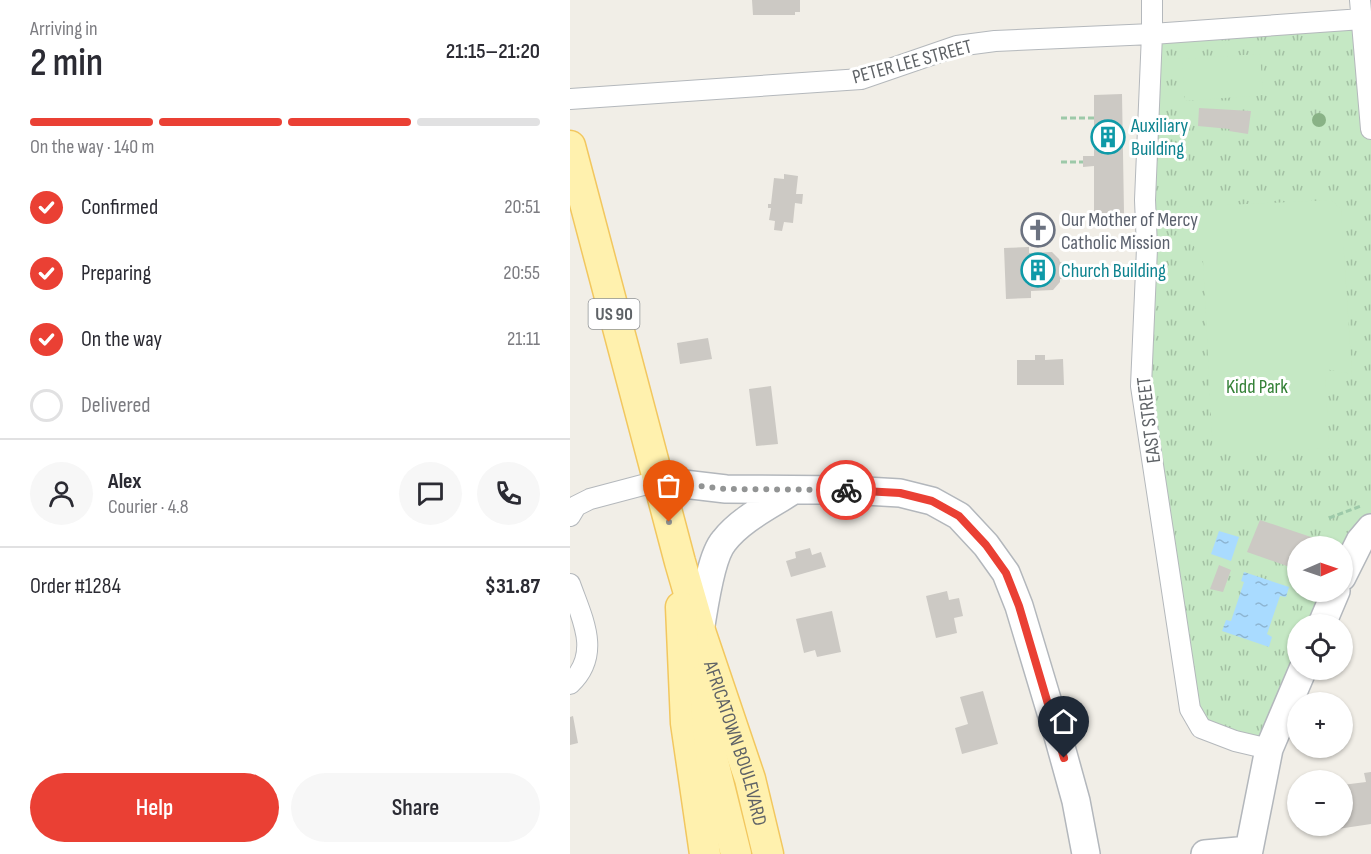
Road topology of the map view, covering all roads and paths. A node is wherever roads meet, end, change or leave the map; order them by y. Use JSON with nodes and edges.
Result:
{"nodes":[{"id":1,"x":1152,"y":0,"type":"edge"},
{"id":2,"x":1361,"y":9,"type":"edge"},
{"id":3,"x":1152,"y":34,"type":"junction"},
{"id":4,"x":570,"y":99,"type":"edge"},
{"id":5,"x":1061,"y":118,"type":"dead end"},
{"id":6,"x":1094,"y":118,"type":"dead end"},
{"id":7,"x":1371,"y":129,"type":"edge"},
{"id":8,"x":570,"y":146,"type":"edge"},
{"id":9,"x":1061,"y":162,"type":"dead end"},
{"id":10,"x":1083,"y":162,"type":"dead end"},
{"id":11,"x":658,"y":481,"type":"junction"},
{"id":12,"x":792,"y":491,"type":"junction"},
{"id":13,"x":570,"y":516,"type":"edge"},
{"id":14,"x":1366,"y":517,"type":"edge"},
{"id":15,"x":1329,"y":518,"type":"dead end"},
{"id":16,"x":1353,"y":555,"type":"edge"},
{"id":17,"x":680,"y":562,"type":"junction"},
{"id":18,"x":570,"y":584,"type":"edge"},
{"id":19,"x":700,"y":631,"type":"junction"},
{"id":20,"x":1298,"y":680,"type":"edge"},
{"id":21,"x":570,"y":684,"type":"edge"},
{"id":22,"x":1269,"y":749,"type":"junction"},
{"id":23,"x":1249,"y":852,"type":"edge"},
{"id":24,"x":705,"y":854,"type":"edge"},
{"id":25,"x":736,"y":854,"type":"edge"},
{"id":26,"x":768,"y":854,"type":"edge"},
{"id":27,"x":1086,"y":854,"type":"edge"},
{"id":28,"x":1205,"y":854,"type":"edge"}],
"edges":[{"from":1,"to":3,"type":"street","name":"EAST STREET"},
{"from":2,"to":3,"type":"street","name":"PETER LEE STREET"},
{"from":2,"to":7,"type":"street"},
{"from":3,"to":4,"type":"street","name":"PETER LEE STREET"},
{"from":3,"to":22,"type":"street","name":"EAST STREET"},
{"from":5,"to":6,"type":"path"},
{"from":8,"to":11,"type":"main road","name":"AFRICATOWN BOULEVARD","number":"US 90"},
{"from":9,"to":10,"type":"path"},
{"from":11,"to":12,"type":"street"},
{"from":11,"to":13,"type":"street"},
{"from":11,"to":17,"type":"main road","name":"AFRICATOWN BOULEVARD","number":"US 90"},
{"from":12,"to":19,"type":"street"},
{"from":12,"to":27,"type":"street"},
{"from":14,"to":15,"type":"path"},
{"from":14,"to":16,"type":"street"},
{"from":17,"to":19,"type":"main road","name":"AFRICATOWN BOULEVARD","number":"US 90"},
{"from":17,"to":24,"type":"main road"},
{"from":18,"to":21,"type":"street"},
{"from":19,"to":25,"type":"main road","name":"AFRICATOWN BOULEVARD","number":"US 90"},
{"from":19,"to":26,"type":"main road","name":"AFRICATOWN BOULEVARD","number":"US 90"},
{"from":20,"to":22,"type":"street"},
{"from":22,"to":23,"type":"street"},
{"from":23,"to":28,"type":"street"}]}
